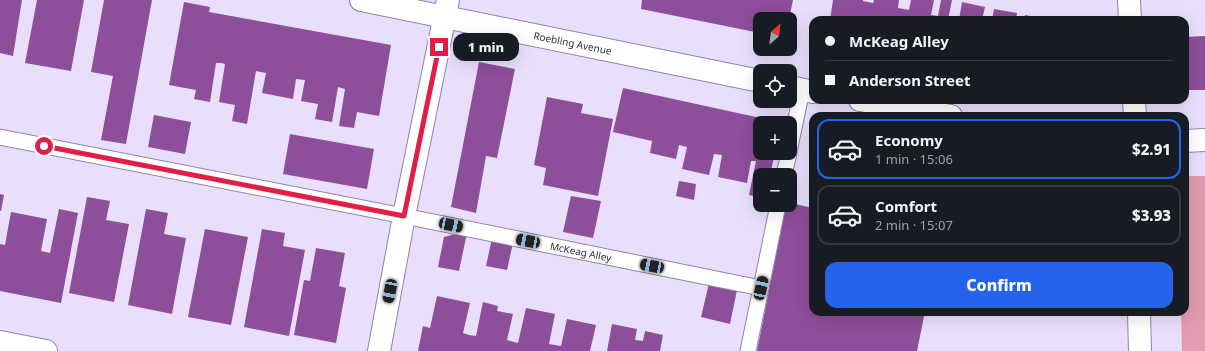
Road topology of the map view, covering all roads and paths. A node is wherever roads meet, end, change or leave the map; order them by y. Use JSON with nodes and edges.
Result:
{"nodes":[{"id":1,"x":361,"y":0,"type":"edge"},
{"id":2,"x":1129,"y":0,"type":"edge"},
{"id":3,"x":447,"y":8,"type":"edge"},
{"id":4,"x":1130,"y":16,"type":"edge"},
{"id":5,"x":753,"y":79,"type":"edge"},
{"id":6,"x":802,"y":90,"type":"edge"},
{"id":7,"x":883,"y":104,"type":"edge"},
{"id":8,"x":928,"y":112,"type":"edge"},
{"id":9,"x":796,"y":116,"type":"edge"},
{"id":10,"x":0,"y":137,"type":"edge"},
{"id":11,"x":1189,"y":140,"type":"edge"},
{"id":12,"x":1205,"y":140,"type":"edge"},
{"id":13,"x":777,"y":212,"type":"edge"},
{"id":14,"x":404,"y":216,"type":"junction"},
{"id":15,"x":761,"y":288,"type":"junction"},
{"id":16,"x":1139,"y":316,"type":"edge"},
{"id":17,"x":0,"y":342,"type":"edge"},
{"id":18,"x":46,"y":351,"type":"edge"},
{"id":19,"x":379,"y":351,"type":"edge"},
{"id":20,"x":748,"y":351,"type":"edge"},
{"id":21,"x":1140,"y":351,"type":"edge"}],
"edges":[{"from":1,"to":3,"type":"street","name":"Roebling Avenue"},
{"from":2,"to":4,"type":"street"},
{"from":3,"to":5,"type":"street","name":"Roebling Avenue"},
{"from":3,"to":14,"type":"street"},
{"from":6,"to":9,"type":"lane"},
{"from":7,"to":8,"type":"street"},
{"from":10,"to":14,"type":"lane","name":"McKeag Alley"},
{"from":11,"to":12,"type":"street"},
{"from":13,"to":15,"type":"lane"},
{"from":14,"to":15,"type":"lane","name":"McKeag Alley"},
{"from":14,"to":19,"type":"street"},
{"from":15,"to":20,"type":"lane"},
{"from":16,"to":21,"type":"street"},
{"from":17,"to":18,"type":"street"}]}
